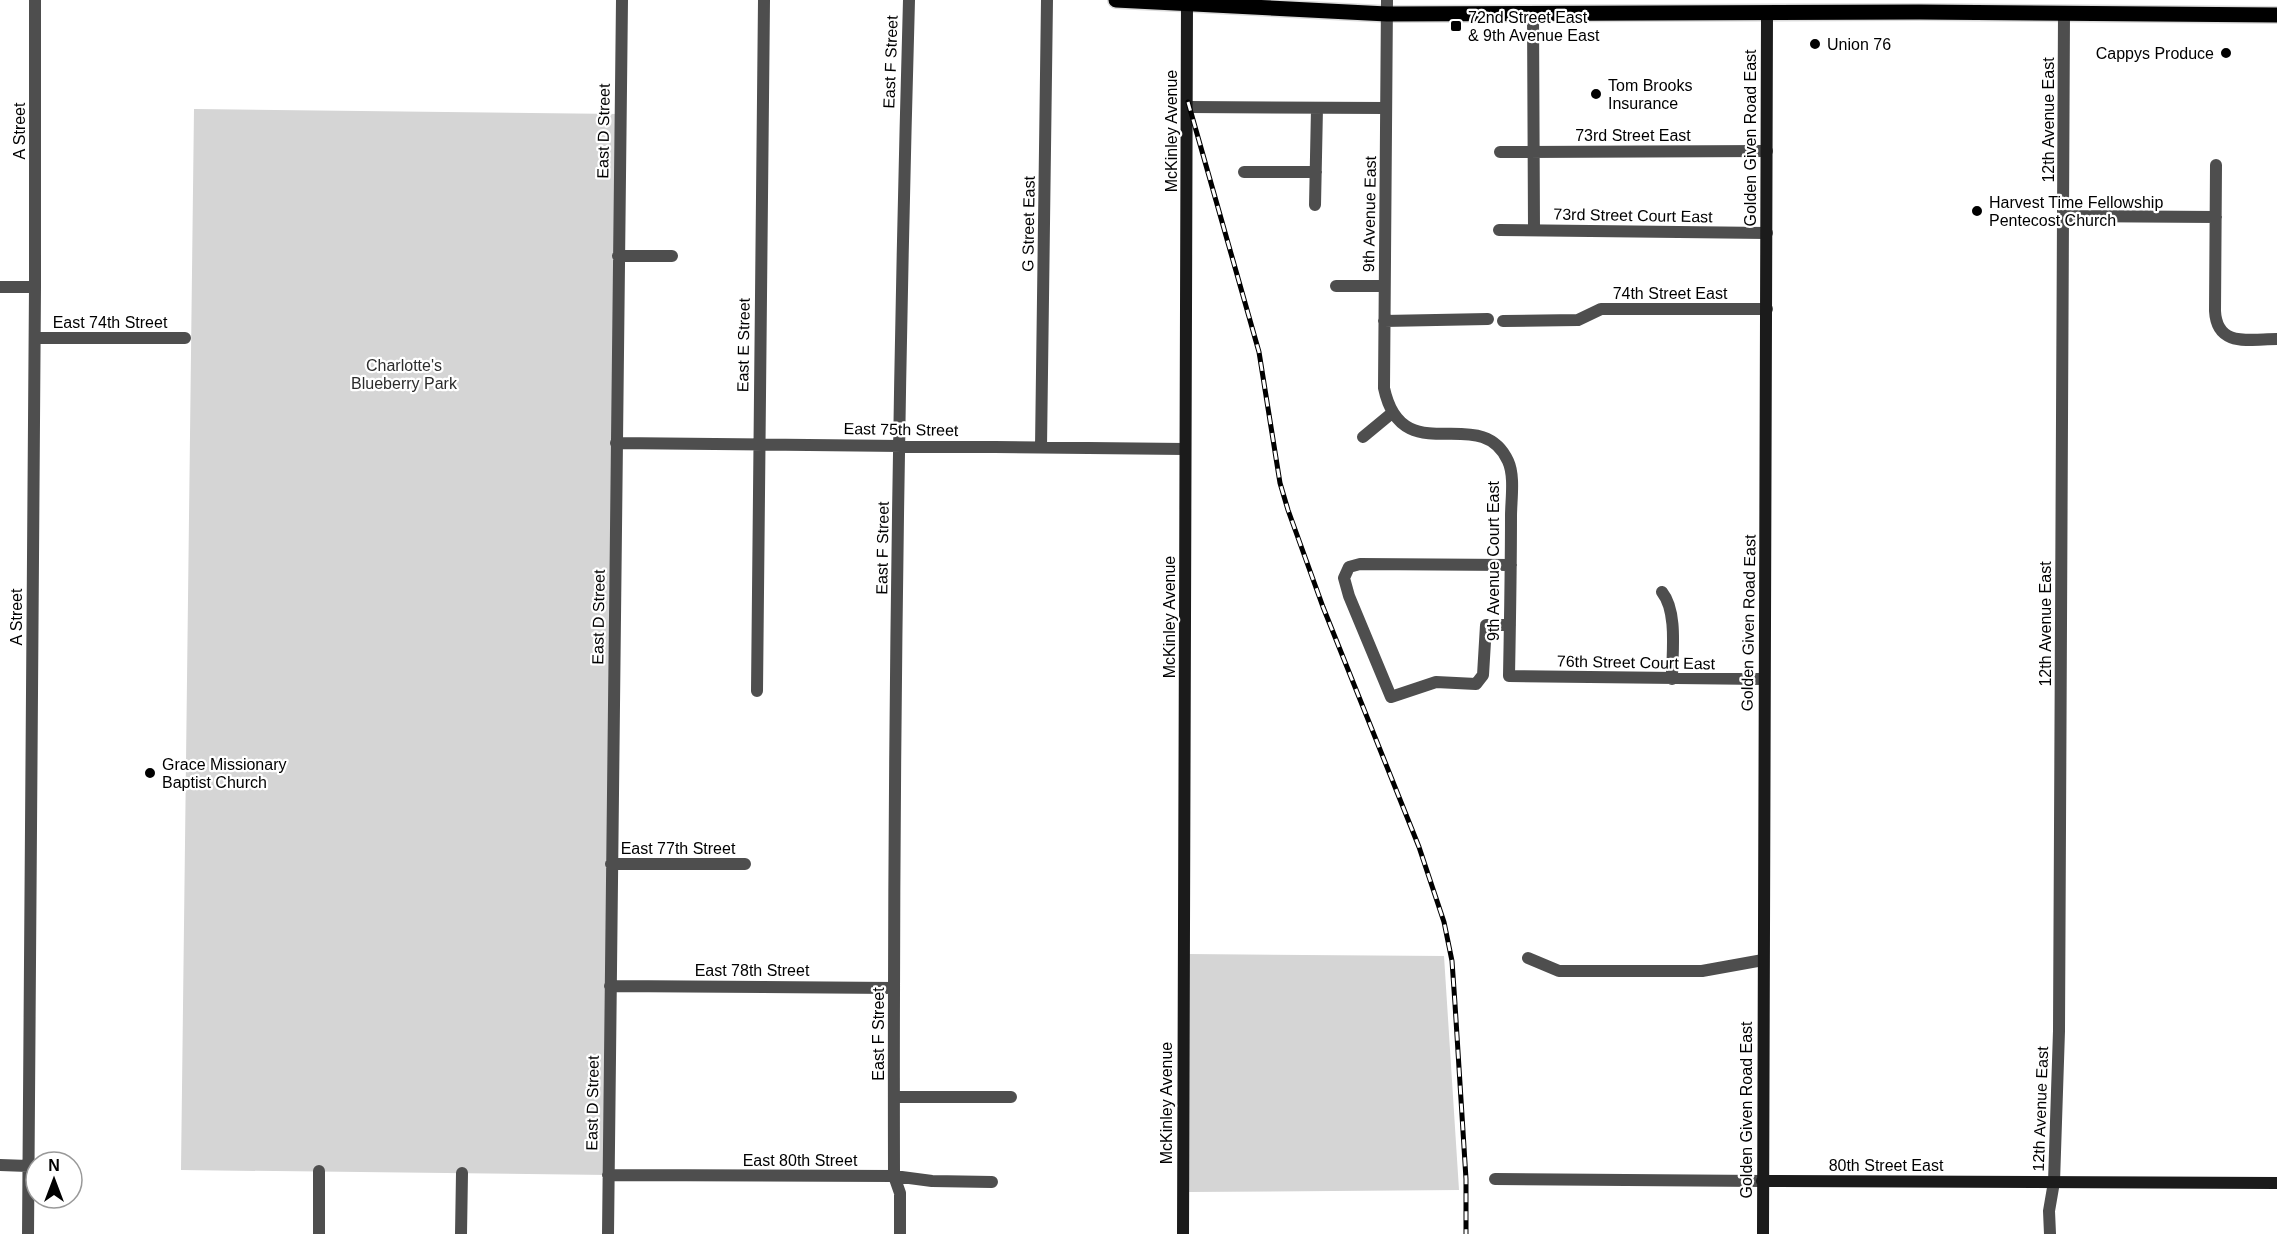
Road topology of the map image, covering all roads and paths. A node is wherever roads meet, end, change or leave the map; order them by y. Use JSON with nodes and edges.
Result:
{"nodes":[{"id":1,"x":35,"y":0,"type":"edge"},
{"id":2,"x":622,"y":0,"type":"edge"},
{"id":3,"x":764,"y":0,"type":"edge"},
{"id":4,"x":909,"y":0,"type":"edge"},
{"id":5,"x":1047,"y":0,"type":"edge"},
{"id":6,"x":1116,"y":0,"type":"edge"},
{"id":7,"x":1187,"y":2,"type":"edge"},
{"id":8,"x":1996,"y":6,"type":"edge"},
{"id":9,"x":1387,"y":7,"type":"edge"},
{"id":10,"x":1767,"y":7,"type":"edge"},
{"id":11,"x":1533,"y":13,"type":"junction"},
{"id":12,"x":2064,"y":13,"type":"junction"},
{"id":13,"x":2277,"y":15,"type":"edge"},
{"id":14,"x":1188,"y":107,"type":"junction"},
{"id":15,"x":1317,"y":108,"type":"junction"},
{"id":16,"x":1386,"y":108,"type":"junction"},
{"id":17,"x":1534,"y":151,"type":"junction"},
{"id":18,"x":1767,"y":151,"type":"junction"},
{"id":19,"x":1500,"y":152,"type":"dead end"},
{"id":20,"x":2216,"y":165,"type":"dead end"},
{"id":21,"x":1244,"y":172,"type":"dead end"},
{"id":22,"x":1316,"y":172,"type":"junction"},
{"id":23,"x":1315,"y":205,"type":"dead end"},
{"id":24,"x":2064,"y":216,"type":"junction"},
{"id":25,"x":2216,"y":217,"type":"junction"},
{"id":26,"x":1499,"y":230,"type":"dead end"},
{"id":27,"x":1534,"y":230,"type":"junction"},
{"id":28,"x":1767,"y":233,"type":"junction"},
{"id":29,"x":618,"y":256,"type":"junction"},
{"id":30,"x":672,"y":256,"type":"dead end"},
{"id":31,"x":1384,"y":285,"type":"junction"},
{"id":32,"x":1336,"y":286,"type":"dead end"},
{"id":33,"x":0,"y":287,"type":"edge"},
{"id":34,"x":35,"y":287,"type":"junction"},
{"id":35,"x":1767,"y":309,"type":"junction"},
{"id":36,"x":1488,"y":319,"type":"dead end"},
{"id":37,"x":1384,"y":321,"type":"junction"},
{"id":38,"x":1503,"y":321,"type":"dead end"},
{"id":39,"x":35,"y":338,"type":"junction"},
{"id":40,"x":185,"y":338,"type":"dead end"},
{"id":41,"x":2277,"y":339,"type":"edge"},
{"id":42,"x":1392,"y":413,"type":"junction"},
{"id":43,"x":1362,"y":437,"type":"dead end"},
{"id":44,"x":616,"y":443,"type":"junction"},
{"id":45,"x":759,"y":444,"type":"junction"},
{"id":46,"x":900,"y":446,"type":"junction"},
{"id":47,"x":1041,"y":447,"type":"junction"},
{"id":48,"x":1185,"y":449,"type":"junction"},
{"id":49,"x":1511,"y":566,"type":"junction"},
{"id":50,"x":1662,"y":592,"type":"dead end"},
{"id":51,"x":1510,"y":625,"type":"junction"},
{"id":52,"x":1509,"y":676,"type":"joint"},
{"id":53,"x":1672,"y":679,"type":"junction"},
{"id":54,"x":1764,"y":680,"type":"junction"},
{"id":55,"x":756,"y":691,"type":"dead end"},
{"id":56,"x":611,"y":864,"type":"junction"},
{"id":57,"x":745,"y":864,"type":"dead end"},
{"id":58,"x":1528,"y":958,"type":"dead end"},
{"id":59,"x":1763,"y":960,"type":"junction"},
{"id":60,"x":610,"y":986,"type":"junction"},
{"id":61,"x":894,"y":988,"type":"junction"},
{"id":62,"x":894,"y":1096,"type":"junction"},
{"id":63,"x":1011,"y":1097,"type":"dead end"},
{"id":64,"x":28,"y":1150,"type":"edge"},
{"id":65,"x":0,"y":1165,"type":"edge"},
{"id":66,"x":24,"y":1166,"type":"edge"},
{"id":67,"x":319,"y":1171,"type":"dead end"},
{"id":68,"x":462,"y":1173,"type":"dead end"},
{"id":69,"x":608,"y":1175,"type":"junction"},
{"id":70,"x":894,"y":1176,"type":"junction"},
{"id":71,"x":1495,"y":1179,"type":"dead end"},
{"id":72,"x":1762,"y":1181,"type":"junction"},
{"id":73,"x":992,"y":1182,"type":"dead end"},
{"id":74,"x":2054,"y":1182,"type":"junction"},
{"id":75,"x":2277,"y":1184,"type":"edge"},
{"id":76,"x":28,"y":1210,"type":"edge"},
{"id":77,"x":28,"y":1234,"type":"edge"},
{"id":78,"x":319,"y":1234,"type":"edge"},
{"id":79,"x":461,"y":1234,"type":"edge"},
{"id":80,"x":608,"y":1234,"type":"edge"},
{"id":81,"x":900,"y":1234,"type":"edge"},
{"id":82,"x":1183,"y":1234,"type":"edge"},
{"id":83,"x":1763,"y":1234,"type":"edge"},
{"id":84,"x":2050,"y":1234,"type":"edge"}],
"edges":[{"from":1,"to":34,"type":"street","name":"A Street"},
{"from":2,"to":29,"type":"street","name":"East D Street"},
{"from":3,"to":45,"type":"street","name":"East E Street"},
{"from":4,"to":46,"type":"street","name":"East F Street"},
{"from":5,"to":47,"type":"street","name":"G Street East"},
{"from":6,"to":7,"type":"main road"},
{"from":7,"to":9,"type":"main road"},
{"from":7,"to":14,"type":"street","name":"McKinley Avenue"},
{"from":8,"to":10,"type":"main road"},
{"from":8,"to":12,"type":"main road"},
{"from":9,"to":11,"type":"main road"},
{"from":9,"to":16,"type":"street","name":"9th Avenue East"},
{"from":10,"to":11,"type":"main road"},
{"from":10,"to":18,"type":"street","name":"Golden Given Road East"},
{"from":11,"to":17,"type":"street"},
{"from":12,"to":13,"type":"main road"},
{"from":12,"to":24,"type":"street","name":"12th Avenue East"},
{"from":14,"to":15,"type":"street"},
{"from":14,"to":48,"type":"street","name":"McKinley Avenue"},
{"from":15,"to":16,"type":"street"},
{"from":15,"to":22,"type":"street"},
{"from":16,"to":31,"type":"street","name":"9th Avenue East"},
{"from":17,"to":18,"type":"street","name":"73rd Street East"},
{"from":17,"to":19,"type":"street","name":"73rd Street East"},
{"from":17,"to":27,"type":"street"},
{"from":18,"to":28,"type":"street","name":"Golden Given Road East"},
{"from":20,"to":25,"type":"street"},
{"from":21,"to":22,"type":"street"},
{"from":22,"to":23,"type":"street"},
{"from":24,"to":25,"type":"street"},
{"from":24,"to":74,"type":"street","name":"12th Avenue East"},
{"from":25,"to":41,"type":"street"},
{"from":26,"to":27,"type":"street","name":"73rd Street Court East"},
{"from":27,"to":28,"type":"street","name":"73rd Street Court East"},
{"from":28,"to":35,"type":"street","name":"Golden Given Road East"},
{"from":29,"to":30,"type":"street"},
{"from":29,"to":44,"type":"street","name":"East D Street"},
{"from":31,"to":32,"type":"street"},
{"from":31,"to":37,"type":"street","name":"9th Avenue East"},
{"from":33,"to":34,"type":"street"},
{"from":34,"to":39,"type":"street","name":"A Street"},
{"from":35,"to":38,"type":"street","name":"74th Street East"},
{"from":35,"to":54,"type":"street","name":"Golden Given Road East"},
{"from":36,"to":37,"type":"street"},
{"from":37,"to":42,"type":"street","name":"9th Avenue East"},
{"from":39,"to":40,"type":"street","name":"East 74th Street"},
{"from":39,"to":64,"type":"street","name":"A Street"},
{"from":42,"to":43,"type":"street"},
{"from":42,"to":49,"type":"street","name":"9th Avenue Court East"},
{"from":44,"to":45,"type":"street","name":"East 75th Street"},
{"from":44,"to":56,"type":"street","name":"East D Street"},
{"from":45,"to":46,"type":"street","name":"East 75th Street"},
{"from":45,"to":55,"type":"street","name":"East E Street"},
{"from":46,"to":47,"type":"street","name":"East 75th Street"},
{"from":46,"to":61,"type":"street","name":"East F Street"},
{"from":47,"to":48,"type":"street","name":"East 75th Street"},
{"from":48,"to":82,"type":"street","name":"McKinley Avenue"},
{"from":49,"to":51,"type":"street","name":"9th Avenue Court East"},
{"from":49,"to":51,"type":"street"},
{"from":50,"to":53,"type":"street"},
{"from":51,"to":52,"type":"street","name":"9th Avenue Court East"},
{"from":52,"to":53,"type":"street","name":"76th Street Court East"},
{"from":53,"to":54,"type":"street","name":"76th Street Court East"},
{"from":54,"to":59,"type":"street","name":"Golden Given Road East"},
{"from":56,"to":57,"type":"street","name":"East 77th Street"},
{"from":56,"to":60,"type":"street","name":"East D Street"},
{"from":58,"to":59,"type":"street"},
{"from":59,"to":72,"type":"street","name":"Golden Given Road East"},
{"from":60,"to":61,"type":"street","name":"East 78th Street"},
{"from":60,"to":69,"type":"street","name":"East D Street"},
{"from":61,"to":62,"type":"street","name":"East F Street"},
{"from":62,"to":63,"type":"street","name":"East F Street"},
{"from":62,"to":70,"type":"street","name":"East F Street"},
{"from":65,"to":66,"type":"street"},
{"from":67,"to":78,"type":"street"},
{"from":68,"to":79,"type":"street"},
{"from":69,"to":70,"type":"street","name":"East 80th Street"},
{"from":69,"to":80,"type":"street","name":"East D Street"},
{"from":70,"to":73,"type":"street","name":"East 80th Street"},
{"from":70,"to":81,"type":"street","name":"East F Street"},
{"from":71,"to":72,"type":"street","name":"80th Street East"},
{"from":72,"to":74,"type":"street","name":"80th Street East"},
{"from":72,"to":83,"type":"street","name":"Golden Given Road East"},
{"from":74,"to":75,"type":"street","name":"80th Street East"},
{"from":74,"to":84,"type":"street","name":"12th Avenue East"},
{"from":76,"to":77,"type":"street","name":"A Street"}]}
